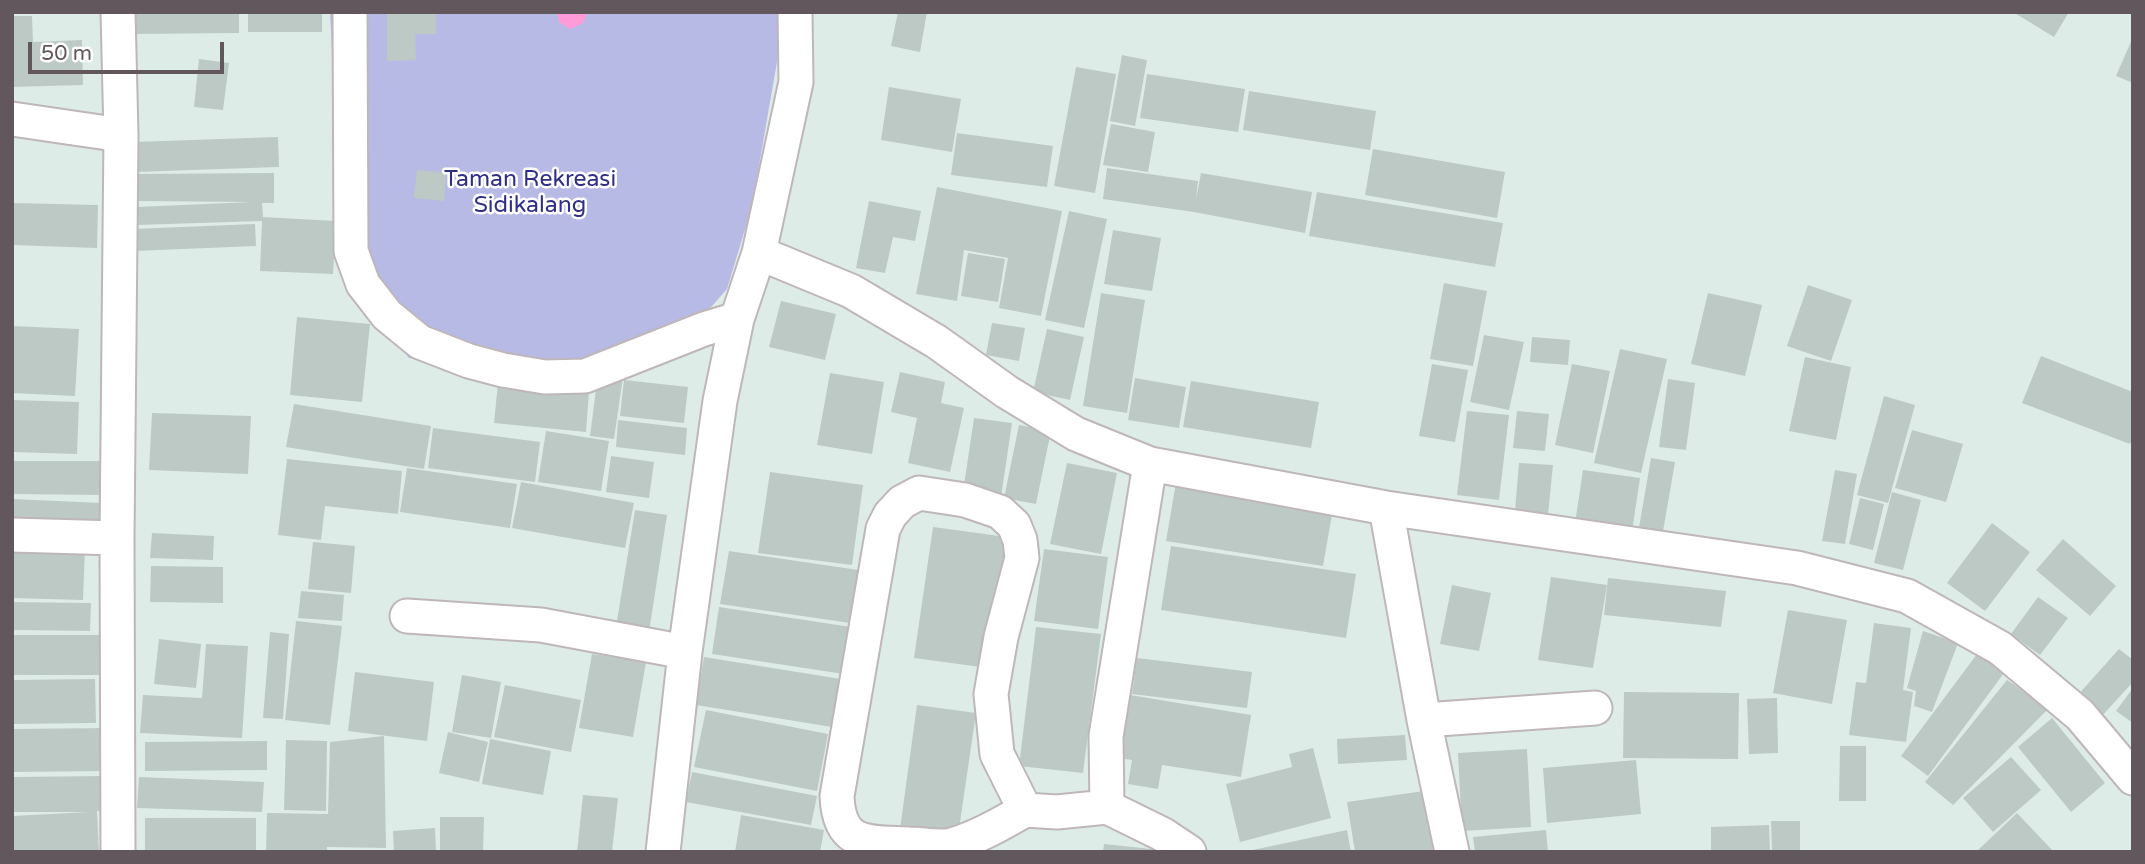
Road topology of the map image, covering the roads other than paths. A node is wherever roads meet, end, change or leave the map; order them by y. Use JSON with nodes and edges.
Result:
{"nodes":[{"id":1,"x":118,"y":12,"type":"edge"},
{"id":2,"x":350,"y":12,"type":"edge"},
{"id":3,"x":795,"y":12,"type":"edge"},
{"id":4,"x":12,"y":119,"type":"edge"},
{"id":5,"x":121,"y":135,"type":"junction"},
{"id":6,"x":759,"y":253,"type":"junction"},
{"id":7,"x":737,"y":319,"type":"junction"},
{"id":8,"x":1150,"y":464,"type":"junction"},
{"id":9,"x":1386,"y":508,"type":"junction"},
{"id":10,"x":12,"y":535,"type":"edge"},
{"id":11,"x":117,"y":538,"type":"junction"},
{"id":12,"x":407,"y":616,"type":"dead end"},
{"id":13,"x":685,"y":652,"type":"junction"},
{"id":14,"x":1595,"y":708,"type":"dead end"},
{"id":15,"x":1424,"y":720,"type":"junction"},
{"id":16,"x":2133,"y":778,"type":"edge"},
{"id":17,"x":1107,"y":807,"type":"junction"},
{"id":18,"x":1025,"y":810,"type":"junction"},
{"id":19,"x":117,"y":852,"type":"edge"},
{"id":20,"x":663,"y":852,"type":"edge"},
{"id":21,"x":1189,"y":852,"type":"edge"},
{"id":22,"x":1452,"y":852,"type":"edge"}],
"edges":[{"from":1,"to":5,"type":"street"},
{"from":2,"to":7,"type":"street"},
{"from":3,"to":6,"type":"street"},
{"from":4,"to":5,"type":"street"},
{"from":5,"to":11,"type":"street"},
{"from":6,"to":7,"type":"street"},
{"from":6,"to":8,"type":"street"},
{"from":7,"to":13,"type":"street"},
{"from":8,"to":9,"type":"street"},
{"from":8,"to":17,"type":"street"},
{"from":9,"to":15,"type":"street"},
{"from":9,"to":16,"type":"street"},
{"from":10,"to":11,"type":"street"},
{"from":11,"to":19,"type":"street"},
{"from":12,"to":13,"type":"street"},
{"from":13,"to":20,"type":"street"},
{"from":14,"to":15,"type":"street"},
{"from":15,"to":22,"type":"street"},
{"from":17,"to":18,"type":"street"},
{"from":17,"to":21,"type":"street"},
{"from":18,"to":18,"type":"street"}]}
